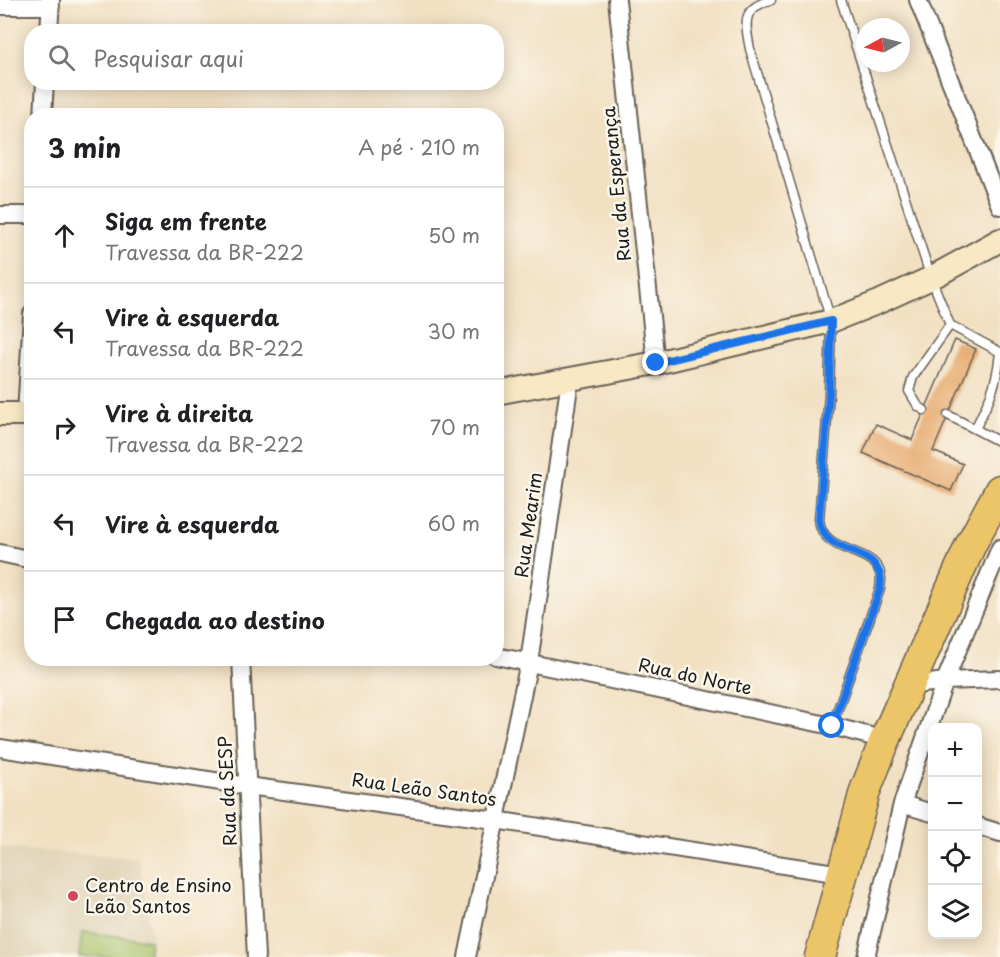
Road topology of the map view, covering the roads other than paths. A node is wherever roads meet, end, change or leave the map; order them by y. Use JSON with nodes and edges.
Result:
{"nodes":[{"id":1,"x":617,"y":0,"type":"edge"},
{"id":2,"x":771,"y":0,"type":"edge"},
{"id":3,"x":841,"y":0,"type":"edge"},
{"id":4,"x":918,"y":0,"type":"edge"},
{"id":5,"x":51,"y":3,"type":"edge"},
{"id":6,"x":0,"y":6,"type":"edge"},
{"id":7,"x":50,"y":24,"type":"edge"},
{"id":8,"x":45,"y":90,"type":"edge"},
{"id":9,"x":43,"y":108,"type":"edge"},
{"id":10,"x":1000,"y":206,"type":"edge"},
{"id":11,"x":0,"y":215,"type":"edge"},
{"id":12,"x":24,"y":215,"type":"edge"},
{"id":13,"x":1000,"y":240,"type":"edge"},
{"id":14,"x":931,"y":278,"type":"junction"},
{"id":15,"x":831,"y":321,"type":"junction"},
{"id":16,"x":950,"y":325,"type":"junction"},
{"id":17,"x":1000,"y":352,"type":"edge"},
{"id":18,"x":656,"y":363,"type":"junction"},
{"id":19,"x":570,"y":380,"type":"junction"},
{"id":20,"x":504,"y":392,"type":"edge"},
{"id":21,"x":924,"y":410,"type":"dead end"},
{"id":22,"x":0,"y":414,"type":"edge"},
{"id":23,"x":24,"y":414,"type":"edge"},
{"id":24,"x":948,"y":415,"type":"dead end"},
{"id":25,"x":975,"y":429,"type":"junction"},
{"id":26,"x":1000,"y":442,"type":"edge"},
{"id":27,"x":1000,"y":490,"type":"edge"},
{"id":28,"x":992,"y":551,"type":"edge"},
{"id":29,"x":0,"y":553,"type":"edge"},
{"id":30,"x":24,"y":558,"type":"edge"},
{"id":31,"x":504,"y":657,"type":"edge"},
{"id":32,"x":529,"y":662,"type":"junction"},
{"id":33,"x":241,"y":666,"type":"edge"},
{"id":34,"x":1000,"y":679,"type":"edge"},
{"id":35,"x":945,"y":681,"type":"junction"},
{"id":36,"x":909,"y":686,"type":"junction"},
{"id":37,"x":832,"y":726,"type":"junction"},
{"id":38,"x":885,"y":740,"type":"junction"},
{"id":39,"x":0,"y":748,"type":"edge"},
{"id":40,"x":248,"y":786,"type":"junction"},
{"id":41,"x":902,"y":804,"type":"junction"},
{"id":42,"x":928,"y":812,"type":"edge"},
{"id":43,"x":495,"y":820,"type":"junction"},
{"id":44,"x":982,"y":827,"type":"edge"},
{"id":45,"x":1000,"y":833,"type":"edge"},
{"id":46,"x":842,"y":874,"type":"junction"},
{"id":47,"x":256,"y":957,"type":"edge"},
{"id":48,"x":467,"y":957,"type":"edge"},
{"id":49,"x":820,"y":957,"type":"edge"},
{"id":50,"x":866,"y":957,"type":"edge"}],
"edges":[{"from":1,"to":18,"type":"street","name":"Rua da Esperança"},
{"from":2,"to":15,"type":"lane"},
{"from":3,"to":14,"type":"lane"},
{"from":4,"to":10,"type":"street"},
{"from":5,"to":6,"type":"street"},
{"from":5,"to":7,"type":"street"},
{"from":8,"to":9,"type":"street"},
{"from":11,"to":12,"type":"street"},
{"from":13,"to":14,"type":"main road"},
{"from":14,"to":15,"type":"main road"},
{"from":14,"to":16,"type":"lane"},
{"from":15,"to":18,"type":"main road"},
{"from":15,"to":37,"type":"lane"},
{"from":16,"to":17,"type":"lane"},
{"from":16,"to":21,"type":"lane"},
{"from":17,"to":25,"type":"lane"},
{"from":18,"to":19,"type":"main road"},
{"from":19,"to":20,"type":"main road"},
{"from":19,"to":32,"type":"street","name":"Rua Mearim"},
{"from":22,"to":23,"type":"main road"},
{"from":24,"to":25,"type":"lane"},
{"from":25,"to":26,"type":"lane"},
{"from":27,"to":28,"type":"highway"},
{"from":28,"to":35,"type":"street"},
{"from":28,"to":36,"type":"highway"},
{"from":29,"to":30,"type":"street"},
{"from":31,"to":32,"type":"street","name":"Rua do Norte"},
{"from":32,"to":37,"type":"street","name":"Rua do Norte"},
{"from":32,"to":43,"type":"street","name":"Rua Mearim"},
{"from":33,"to":40,"type":"street","name":"Rua da SESP"},
{"from":34,"to":35,"type":"street"},
{"from":35,"to":36,"type":"street"},
{"from":35,"to":41,"type":"street"},
{"from":36,"to":38,"type":"highway"},
{"from":37,"to":38,"type":"street","name":"Rua do Norte"},
{"from":38,"to":46,"type":"highway"},
{"from":39,"to":40,"type":"street","name":"Rua Leão Santos"},
{"from":40,"to":43,"type":"street","name":"Rua Leão Santos"},
{"from":40,"to":47,"type":"street","name":"Rua da SESP"},
{"from":41,"to":42,"type":"street"},
{"from":41,"to":50,"type":"street"},
{"from":43,"to":46,"type":"street","name":"Rua Leão Santos"},
{"from":43,"to":48,"type":"street","name":"Rua Mearim"},
{"from":44,"to":45,"type":"street"},
{"from":46,"to":49,"type":"highway"}]}
